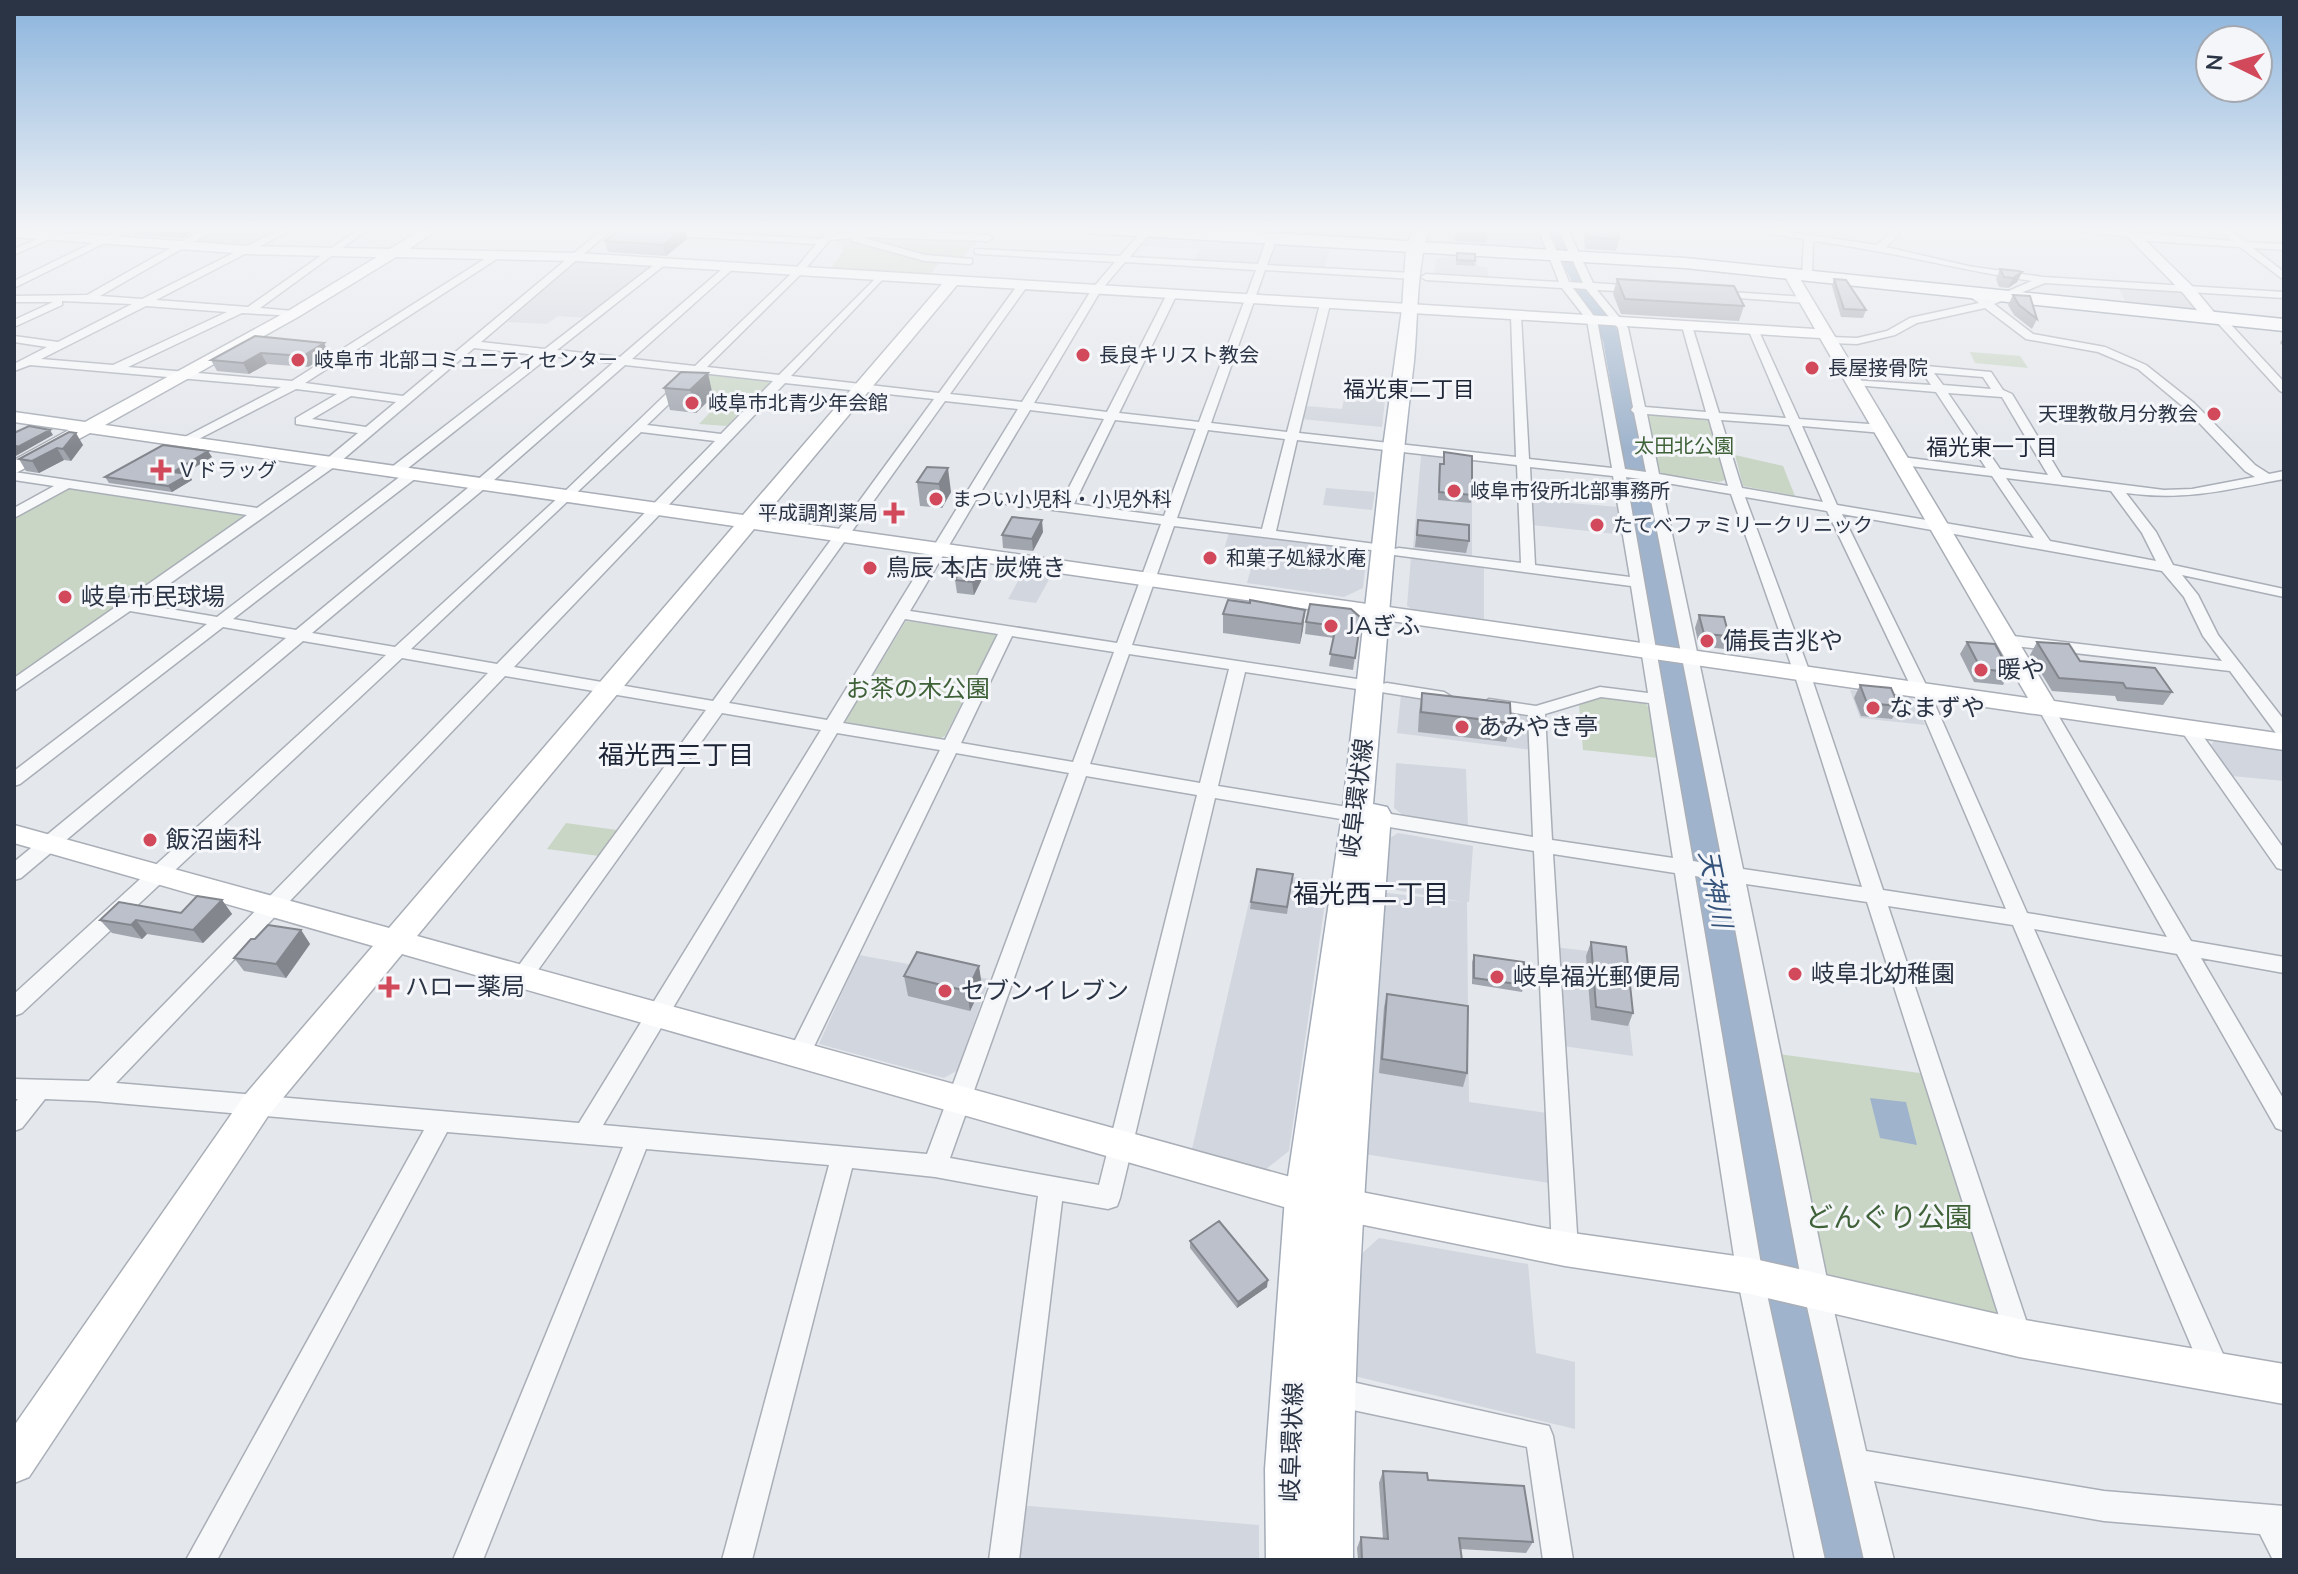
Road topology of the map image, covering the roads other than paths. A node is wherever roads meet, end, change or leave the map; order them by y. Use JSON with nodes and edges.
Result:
{"nodes":[{"id":1,"x":60,"y":301,"type":"edge"},
{"id":2,"x":126,"y":301,"type":"edge"},
{"id":3,"x":145,"y":301,"type":"edge"},
{"id":4,"x":260,"y":301,"type":"edge"},
{"id":5,"x":314,"y":301,"type":"edge"},
{"id":6,"x":424,"y":301,"type":"edge"},
{"id":7,"x":523,"y":301,"type":"edge"},
{"id":8,"x":612,"y":301,"type":"edge"},
{"id":9,"x":690,"y":301,"type":"edge"},
{"id":10,"x":768,"y":301,"type":"edge"},
{"id":11,"x":857,"y":301,"type":"edge"},
{"id":12,"x":934,"y":301,"type":"edge"},
{"id":13,"x":1011,"y":301,"type":"edge"},
{"id":14,"x":1089,"y":301,"type":"edge"},
{"id":15,"x":1168,"y":301,"type":"edge"},
{"id":16,"x":1248,"y":301,"type":"edge"},
{"id":17,"x":1286,"y":301,"type":"edge"},
{"id":18,"x":1418,"y":301,"type":"edge"},
{"id":19,"x":1579,"y":301,"type":"edge"},
{"id":20,"x":1601,"y":301,"type":"edge"},
{"id":21,"x":1808,"y":301,"type":"edge"},
{"id":22,"x":1982,"y":301,"type":"edge"},
{"id":23,"x":1992,"y":301,"type":"edge"},
{"id":24,"x":2035,"y":301,"type":"edge"},
{"id":25,"x":2199,"y":301,"type":"edge"},
{"id":26,"x":142,"y":303,"type":"junction"},
{"id":27,"x":1325,"y":304,"type":"junction"},
{"id":28,"x":1417,"y":310,"type":"junction"},
{"id":29,"x":246,"y":311,"type":"junction"},
{"id":30,"x":293,"y":314,"type":"junction"},
{"id":31,"x":1516,"y":316,"type":"junction"},
{"id":32,"x":2214,"y":318,"type":"junction"},
{"id":33,"x":1594,"y":320,"type":"junction"},
{"id":34,"x":1616,"y":321,"type":"junction"},
{"id":35,"x":14,"y":324,"type":"edge"},
{"id":36,"x":2284,"y":325,"type":"edge"},
{"id":37,"x":1687,"y":326,"type":"junction"},
{"id":38,"x":1753,"y":329,"type":"junction"},
{"id":39,"x":1829,"y":337,"type":"junction"},
{"id":40,"x":14,"y":339,"type":"edge"},
{"id":41,"x":472,"y":344,"type":"junction"},
{"id":42,"x":59,"y":345,"type":"junction"},
{"id":43,"x":547,"y":352,"type":"junction"},
{"id":44,"x":28,"y":361,"type":"junction"},
{"id":45,"x":622,"y":361,"type":"junction"},
{"id":46,"x":14,"y":368,"type":"edge"},
{"id":47,"x":114,"y":369,"type":"junction"},
{"id":48,"x":698,"y":369,"type":"junction"},
{"id":49,"x":184,"y":376,"type":"junction"},
{"id":50,"x":782,"y":379,"type":"junction"},
{"id":51,"x":1855,"y":382,"type":"junction"},
{"id":52,"x":294,"y":385,"type":"junction"},
{"id":53,"x":2282,"y":385,"type":"edge"},
{"id":54,"x":860,"y":387,"type":"junction"},
{"id":55,"x":1937,"y":388,"type":"junction"},
{"id":56,"x":349,"y":392,"type":"junction"},
{"id":57,"x":1999,"y":393,"type":"junction"},
{"id":58,"x":942,"y":396,"type":"junction"},
{"id":59,"x":407,"y":400,"type":"junction"},
{"id":60,"x":1026,"y":406,"type":"junction"},
{"id":61,"x":1637,"y":410,"type":"junction"},
{"id":62,"x":1112,"y":416,"type":"junction"},
{"id":63,"x":14,"y":417,"type":"edge"},
{"id":64,"x":1715,"y":417,"type":"junction"},
{"id":65,"x":1794,"y":423,"type":"junction"},
{"id":66,"x":1203,"y":426,"type":"junction"},
{"id":67,"x":637,"y":428,"type":"junction"},
{"id":68,"x":87,"y":429,"type":"junction"},
{"id":69,"x":1883,"y":429,"type":"junction"},
{"id":70,"x":370,"y":431,"type":"junction"},
{"id":71,"x":1292,"y":436,"type":"junction"},
{"id":72,"x":725,"y":438,"type":"junction"},
{"id":73,"x":185,"y":442,"type":"junction"},
{"id":74,"x":1400,"y":448,"type":"junction"},
{"id":75,"x":1902,"y":461,"type":"junction"},
{"id":76,"x":1523,"y":462,"type":"junction"},
{"id":77,"x":329,"y":464,"type":"junction"},
{"id":78,"x":14,"y":468,"type":"edge"},
{"id":79,"x":1994,"y":471,"type":"junction"},
{"id":80,"x":1620,"y":473,"type":"junction"},
{"id":81,"x":402,"y":474,"type":"junction"},
{"id":82,"x":2284,"y":475,"type":"edge"},
{"id":83,"x":14,"y":476,"type":"edge"},
{"id":84,"x":1651,"y":476,"type":"junction"},
{"id":85,"x":2265,"y":477,"type":"junction"},
{"id":86,"x":2056,"y":478,"type":"junction"},
{"id":87,"x":67,"y":484,"type":"junction"},
{"id":88,"x":480,"y":485,"type":"junction"},
{"id":89,"x":2117,"y":490,"type":"junction"},
{"id":90,"x":1736,"y":491,"type":"junction"},
{"id":91,"x":972,"y":495,"type":"junction"},
{"id":92,"x":566,"y":498,"type":"junction"},
{"id":93,"x":1066,"y":507,"type":"junction"},
{"id":94,"x":1832,"y":508,"type":"junction"},
{"id":95,"x":656,"y":510,"type":"junction"},
{"id":96,"x":260,"y":513,"type":"junction"},
{"id":97,"x":14,"y":514,"type":"edge"},
{"id":98,"x":1170,"y":521,"type":"junction"},
{"id":99,"x":746,"y":523,"type":"junction"},
{"id":100,"x":1940,"y":528,"type":"junction"},
{"id":101,"x":1268,"y":534,"type":"junction"},
{"id":102,"x":841,"y":536,"type":"junction"},
{"id":103,"x":2045,"y":545,"type":"junction"},
{"id":104,"x":939,"y":550,"type":"junction"},
{"id":105,"x":1391,"y":550,"type":"junction"},
{"id":106,"x":1528,"y":568,"type":"junction"},
{"id":107,"x":2167,"y":568,"type":"junction"},
{"id":108,"x":1149,"y":580,"type":"junction"},
{"id":109,"x":1638,"y":582,"type":"junction"},
{"id":110,"x":2284,"y":593,"type":"edge"},
{"id":111,"x":128,"y":606,"type":"junction"},
{"id":112,"x":900,"y":614,"type":"junction"},
{"id":113,"x":1385,"y":614,"type":"junction"},
{"id":114,"x":220,"y":621,"type":"junction"},
{"id":115,"x":1007,"y":631,"type":"junction"},
{"id":116,"x":299,"y":635,"type":"junction"},
{"id":117,"x":2005,"y":640,"type":"junction"},
{"id":118,"x":1123,"y":649,"type":"junction"},
{"id":119,"x":1650,"y":651,"type":"junction"},
{"id":120,"x":399,"y":652,"type":"junction"},
{"id":121,"x":1686,"y":656,"type":"junction"},
{"id":122,"x":1238,"y":666,"type":"junction"},
{"id":123,"x":2233,"y":667,"type":"junction"},
{"id":124,"x":502,"y":669,"type":"junction"},
{"id":125,"x":1802,"y":673,"type":"junction"},
{"id":126,"x":14,"y":686,"type":"edge"},
{"id":127,"x":1378,"y":687,"type":"junction"},
{"id":128,"x":609,"y":688,"type":"junction"},
{"id":129,"x":1921,"y":691,"type":"junction"},
{"id":130,"x":1657,"y":699,"type":"junction"},
{"id":131,"x":718,"y":706,"type":"junction"},
{"id":132,"x":2047,"y":710,"type":"junction"},
{"id":133,"x":1536,"y":711,"type":"junction"},
{"id":134,"x":832,"y":725,"type":"junction"},
{"id":135,"x":2189,"y":729,"type":"junction"},
{"id":136,"x":2284,"y":732,"type":"edge"},
{"id":137,"x":2284,"y":742,"type":"edge"},
{"id":138,"x":950,"y":746,"type":"junction"},
{"id":139,"x":1079,"y":767,"type":"junction"},
{"id":140,"x":14,"y":780,"type":"edge"},
{"id":141,"x":1208,"y":789,"type":"junction"},
{"id":142,"x":1366,"y":817,"type":"junction"},
{"id":143,"x":14,"y":834,"type":"edge"},
{"id":144,"x":49,"y":844,"type":"junction"},
{"id":145,"x":1543,"y":845,"type":"junction"},
{"id":146,"x":2284,"y":863,"type":"edge"},
{"id":147,"x":1688,"y":869,"type":"junction"},
{"id":148,"x":14,"y":873,"type":"edge"},
{"id":149,"x":158,"y":875,"type":"junction"},
{"id":150,"x":1731,"y":875,"type":"junction"},
{"id":151,"x":1874,"y":896,"type":"junction"},
{"id":152,"x":272,"y":907,"type":"junction"},
{"id":153,"x":2021,"y":919,"type":"junction"},
{"id":154,"x":392,"y":943,"type":"junction"},
{"id":155,"x":2185,"y":949,"type":"junction"},
{"id":156,"x":2284,"y":965,"type":"edge"},
{"id":157,"x":521,"y":978,"type":"junction"},
{"id":158,"x":14,"y":1007,"type":"edge"},
{"id":159,"x":654,"y":1016,"type":"junction"},
{"id":160,"x":798,"y":1056,"type":"junction"},
{"id":161,"x":14,"y":1089,"type":"edge"},
{"id":162,"x":40,"y":1089,"type":"junction"},
{"id":163,"x":94,"y":1091,"type":"junction"},
{"id":164,"x":958,"y":1101,"type":"junction"},
{"id":165,"x":256,"y":1106,"type":"junction"},
{"id":166,"x":14,"y":1121,"type":"edge"},
{"id":167,"x":2284,"y":1121,"type":"edge"},
{"id":168,"x":440,"y":1122,"type":"junction"},
{"id":169,"x":585,"y":1134,"type":"junction"},
{"id":170,"x":638,"y":1139,"type":"junction"},
{"id":171,"x":1120,"y":1146,"type":"junction"},
{"id":172,"x":843,"y":1156,"type":"junction"},
{"id":173,"x":935,"y":1166,"type":"junction"},
{"id":174,"x":1051,"y":1189,"type":"junction"},
{"id":175,"x":1305,"y":1197,"type":"junction"},
{"id":176,"x":1342,"y":1206,"type":"junction"},
{"id":177,"x":1565,"y":1249,"type":"junction"},
{"id":178,"x":1750,"y":1276,"type":"junction"},
{"id":179,"x":1816,"y":1289,"type":"junction"},
{"id":180,"x":2019,"y":1338,"type":"junction"},
{"id":181,"x":2217,"y":1373,"type":"junction"},
{"id":182,"x":2284,"y":1384,"type":"edge"},
{"id":183,"x":1332,"y":1391,"type":"junction"},
{"id":184,"x":14,"y":1462,"type":"edge"},
{"id":185,"x":1855,"y":1463,"type":"junction"},
{"id":186,"x":2276,"y":1520,"type":"edge"},
{"id":187,"x":2284,"y":1551,"type":"edge"},
{"id":188,"x":201,"y":1560,"type":"edge"},
{"id":189,"x":468,"y":1560,"type":"edge"},
{"id":190,"x":737,"y":1560,"type":"edge"},
{"id":191,"x":1004,"y":1560,"type":"edge"},
{"id":192,"x":1291,"y":1560,"type":"edge"},
{"id":193,"x":1328,"y":1560,"type":"edge"},
{"id":194,"x":1558,"y":1560,"type":"edge"},
{"id":195,"x":1810,"y":1560,"type":"edge"},
{"id":196,"x":1879,"y":1560,"type":"edge"}],
"edges":[{"from":1,"to":35,"type":"street"},
{"from":2,"to":26,"type":"street"},
{"from":3,"to":26,"type":"street"},
{"from":4,"to":29,"type":"street"},
{"from":5,"to":30,"type":"street"},
{"from":6,"to":52,"type":"street"},
{"from":7,"to":41,"type":"street"},
{"from":8,"to":43,"type":"street"},
{"from":9,"to":45,"type":"street"},
{"from":10,"to":48,"type":"street"},
{"from":11,"to":50,"type":"street"},
{"from":12,"to":54,"type":"street"},
{"from":13,"to":58,"type":"street"},
{"from":14,"to":60,"type":"street"},
{"from":15,"to":62,"type":"street"},
{"from":16,"to":66,"type":"street"},
{"from":17,"to":27,"type":"street"},
{"from":18,"to":28,"type":"main road","name":"岐阜環状線"},
{"from":19,"to":33,"type":"street"},
{"from":20,"to":34,"type":"street"},
{"from":21,"to":39,"type":"street"},
{"from":22,"to":39,"type":"street"},
{"from":23,"to":85,"type":"street"},
{"from":24,"to":32,"type":"highway"},
{"from":25,"to":32,"type":"street"},
{"from":26,"to":29,"type":"street"},
{"from":26,"to":42,"type":"street"},
{"from":27,"to":28,"type":"street"},
{"from":27,"to":71,"type":"street"},
{"from":28,"to":31,"type":"street"},
{"from":28,"to":74,"type":"main road","name":"岐阜環状線"},
{"from":29,"to":30,"type":"street"},
{"from":29,"to":47,"type":"street"},
{"from":30,"to":49,"type":"street"},
{"from":31,"to":33,"type":"street"},
{"from":31,"to":76,"type":"street"},
{"from":32,"to":36,"type":"highway"},
{"from":32,"to":53,"type":"street"},
{"from":33,"to":34,"type":"street"},
{"from":33,"to":80,"type":"street"},
{"from":34,"to":37,"type":"street"},
{"from":34,"to":61,"type":"street"},
{"from":37,"to":38,"type":"street"},
{"from":37,"to":64,"type":"street"},
{"from":38,"to":39,"type":"street"},
{"from":38,"to":65,"type":"street"},
{"from":39,"to":51,"type":"street"},
{"from":40,"to":42,"type":"street"},
{"from":41,"to":43,"type":"street"},
{"from":41,"to":59,"type":"street"},
{"from":42,"to":44,"type":"street"},
{"from":43,"to":45,"type":"street"},
{"from":43,"to":81,"type":"street"},
{"from":44,"to":46,"type":"street"},
{"from":44,"to":47,"type":"street"},
{"from":45,"to":48,"type":"street"},
{"from":45,"to":88,"type":"street"},
{"from":47,"to":49,"type":"street"},
{"from":48,"to":50,"type":"street"},
{"from":48,"to":67,"type":"street"},
{"from":49,"to":52,"type":"street"},
{"from":49,"to":68,"type":"street"},
{"from":50,"to":54,"type":"street"},
{"from":50,"to":72,"type":"street"},
{"from":51,"to":55,"type":"street"},
{"from":51,"to":69,"type":"street"},
{"from":52,"to":56,"type":"street"},
{"from":52,"to":73,"type":"street"},
{"from":54,"to":58,"type":"street"},
{"from":54,"to":99,"type":"street"},
{"from":55,"to":57,"type":"street"},
{"from":55,"to":57,"type":"street"},
{"from":55,"to":79,"type":"street"},
{"from":56,"to":59,"type":"street"},
{"from":56,"to":70,"type":"street"},
{"from":57,"to":86,"type":"street"},
{"from":58,"to":60,"type":"street"},
{"from":58,"to":102,"type":"street"},
{"from":59,"to":70,"type":"street"},
{"from":60,"to":62,"type":"street"},
{"from":60,"to":91,"type":"street"},
{"from":61,"to":64,"type":"street"},
{"from":61,"to":84,"type":"street"},
{"from":62,"to":66,"type":"street"},
{"from":62,"to":93,"type":"street"},
{"from":63,"to":68,"type":"street"},
{"from":64,"to":65,"type":"street"},
{"from":64,"to":90,"type":"street"},
{"from":65,"to":69,"type":"street"},
{"from":65,"to":94,"type":"street"},
{"from":66,"to":71,"type":"street"},
{"from":66,"to":98,"type":"street"},
{"from":67,"to":72,"type":"street"},
{"from":67,"to":92,"type":"street"},
{"from":68,"to":73,"type":"street"},
{"from":68,"to":78,"type":"street"},
{"from":69,"to":75,"type":"street"},
{"from":70,"to":77,"type":"street"},
{"from":71,"to":74,"type":"street"},
{"from":71,"to":101,"type":"street"},
{"from":72,"to":95,"type":"street"},
{"from":73,"to":77,"type":"street"},
{"from":74,"to":76,"type":"street"},
{"from":74,"to":105,"type":"main road","name":"岐阜環状線"},
{"from":75,"to":79,"type":"street"},
{"from":75,"to":100,"type":"street"},
{"from":76,"to":80,"type":"street"},
{"from":76,"to":106,"type":"street"},
{"from":77,"to":81,"type":"street"},
{"from":77,"to":96,"type":"street"},
{"from":79,"to":86,"type":"street"},
{"from":79,"to":103,"type":"street"},
{"from":80,"to":84,"type":"street"},
{"from":80,"to":109,"type":"street"},
{"from":81,"to":88,"type":"street"},
{"from":81,"to":114,"type":"street"},
{"from":82,"to":85,"type":"street"},
{"from":83,"to":87,"type":"street"},
{"from":84,"to":90,"type":"street"},
{"from":84,"to":121,"type":"street"},
{"from":85,"to":89,"type":"street"},
{"from":86,"to":89,"type":"street"},
{"from":87,"to":96,"type":"street"},
{"from":87,"to":97,"type":"street"},
{"from":88,"to":92,"type":"street"},
{"from":88,"to":116,"type":"street"},
{"from":89,"to":107,"type":"street"},
{"from":90,"to":94,"type":"street"},
{"from":90,"to":125,"type":"street"},
{"from":91,"to":93,"type":"street"},
{"from":91,"to":104,"type":"street"},
{"from":92,"to":95,"type":"street"},
{"from":92,"to":120,"type":"street"},
{"from":93,"to":98,"type":"street"},
{"from":94,"to":100,"type":"street"},
{"from":94,"to":129,"type":"street"},
{"from":95,"to":99,"type":"street"},
{"from":95,"to":124,"type":"street"},
{"from":96,"to":111,"type":"street"},
{"from":98,"to":101,"type":"street"},
{"from":98,"to":108,"type":"street"},
{"from":99,"to":102,"type":"street"},
{"from":99,"to":128,"type":"street"},
{"from":100,"to":103,"type":"street"},
{"from":100,"to":117,"type":"street"},
{"from":101,"to":105,"type":"street"},
{"from":102,"to":104,"type":"street"},
{"from":102,"to":131,"type":"street"},
{"from":103,"to":107,"type":"street"},
{"from":104,"to":108,"type":"street"},
{"from":104,"to":112,"type":"street"},
{"from":105,"to":106,"type":"street"},
{"from":105,"to":113,"type":"main road","name":"岐阜環状線"},
{"from":106,"to":109,"type":"street"},
{"from":107,"to":110,"type":"street"},
{"from":107,"to":123,"type":"street"},
{"from":108,"to":113,"type":"street"},
{"from":108,"to":118,"type":"street"},
{"from":109,"to":119,"type":"street"},
{"from":111,"to":114,"type":"street"},
{"from":111,"to":126,"type":"street"},
{"from":112,"to":115,"type":"street"},
{"from":112,"to":134,"type":"street"},
{"from":113,"to":119,"type":"street"},
{"from":113,"to":127,"type":"main road","name":"岐阜環状線"},
{"from":114,"to":116,"type":"street"},
{"from":114,"to":140,"type":"street"},
{"from":115,"to":118,"type":"street"},
{"from":115,"to":138,"type":"street"},
{"from":116,"to":120,"type":"street"},
{"from":116,"to":144,"type":"street"},
{"from":117,"to":123,"type":"street"},
{"from":117,"to":132,"type":"street"},
{"from":118,"to":122,"type":"street"},
{"from":118,"to":139,"type":"street"},
{"from":119,"to":121,"type":"street"},
{"from":119,"to":130,"type":"street"},
{"from":120,"to":124,"type":"street"},
{"from":120,"to":149,"type":"street"},
{"from":121,"to":125,"type":"street"},
{"from":121,"to":150,"type":"street"},
{"from":122,"to":127,"type":"street"},
{"from":122,"to":141,"type":"street"},
{"from":123,"to":136,"type":"street"},
{"from":124,"to":128,"type":"street"},
{"from":124,"to":152,"type":"street"},
{"from":125,"to":129,"type":"street"},
{"from":125,"to":151,"type":"street"},
{"from":127,"to":133,"type":"street"},
{"from":127,"to":142,"type":"main road","name":"岐阜環状線"},
{"from":128,"to":131,"type":"street"},
{"from":128,"to":154,"type":"street"},
{"from":129,"to":132,"type":"street"},
{"from":129,"to":153,"type":"street"},
{"from":130,"to":133,"type":"street"},
{"from":130,"to":147,"type":"street"},
{"from":131,"to":134,"type":"street"},
{"from":131,"to":157,"type":"street"},
{"from":132,"to":135,"type":"street"},
{"from":132,"to":155,"type":"street"},
{"from":133,"to":145,"type":"street"},
{"from":134,"to":138,"type":"street"},
{"from":134,"to":159,"type":"street"},
{"from":135,"to":137,"type":"street"},
{"from":135,"to":146,"type":"street"},
{"from":138,"to":139,"type":"street"},
{"from":138,"to":160,"type":"street"},
{"from":139,"to":141,"type":"street"},
{"from":139,"to":164,"type":"street"},
{"from":141,"to":142,"type":"street"},
{"from":141,"to":171,"type":"street"},
{"from":142,"to":145,"type":"street"},
{"from":142,"to":175,"type":"main road","name":"岐阜環状線"},
{"from":142,"to":176,"type":"main road","name":"岐阜環状線"},
{"from":143,"to":144,"type":"street"},
{"from":144,"to":148,"type":"street"},
{"from":144,"to":149,"type":"street"},
{"from":145,"to":147,"type":"street"},
{"from":145,"to":177,"type":"street"},
{"from":147,"to":150,"type":"street"},
{"from":147,"to":178,"type":"street"},
{"from":149,"to":152,"type":"street"},
{"from":149,"to":158,"type":"street"},
{"from":150,"to":151,"type":"street"},
{"from":150,"to":179,"type":"street"},
{"from":151,"to":153,"type":"street"},
{"from":151,"to":180,"type":"street"},
{"from":152,"to":154,"type":"street"},
{"from":152,"to":163,"type":"street"},
{"from":153,"to":155,"type":"street"},
{"from":153,"to":181,"type":"street"},
{"from":154,"to":157,"type":"street"},
{"from":154,"to":165,"type":"street"},
{"from":155,"to":156,"type":"street"},
{"from":155,"to":167,"type":"street"},
{"from":157,"to":159,"type":"street"},
{"from":159,"to":160,"type":"street"},
{"from":159,"to":169,"type":"street"},
{"from":160,"to":164,"type":"street"},
{"from":161,"to":162,"type":"street"},
{"from":162,"to":163,"type":"street"},
{"from":162,"to":166,"type":"street"},
{"from":163,"to":165,"type":"street"},
{"from":164,"to":171,"type":"street"},
{"from":164,"to":173,"type":"street"},
{"from":165,"to":168,"type":"street"},
{"from":165,"to":184,"type":"street"},
{"from":168,"to":169,"type":"street"},
{"from":168,"to":188,"type":"street"},
{"from":169,"to":170,"type":"street"},
{"from":170,"to":172,"type":"street"},
{"from":170,"to":189,"type":"street"},
{"from":171,"to":174,"type":"street"},
{"from":171,"to":175,"type":"street"},
{"from":172,"to":173,"type":"street"},
{"from":172,"to":190,"type":"street"},
{"from":173,"to":174,"type":"street"},
{"from":174,"to":191,"type":"street"},
{"from":175,"to":176,"type":"street"},
{"from":175,"to":192,"type":"main road","name":"岐阜環状線"},
{"from":176,"to":177,"type":"street"},
{"from":176,"to":183,"type":"main road","name":"岐阜環状線"},
{"from":177,"to":178,"type":"street"},
{"from":178,"to":179,"type":"street"},
{"from":178,"to":195,"type":"street"},
{"from":179,"to":180,"type":"street"},
{"from":179,"to":185,"type":"street"},
{"from":180,"to":181,"type":"street"},
{"from":181,"to":182,"type":"street"},
{"from":183,"to":193,"type":"main road","name":"岐阜環状線"},
{"from":183,"to":194,"type":"street"},
{"from":185,"to":186,"type":"street"},
{"from":185,"to":196,"type":"street"},
{"from":186,"to":187,"type":"street"}]}
